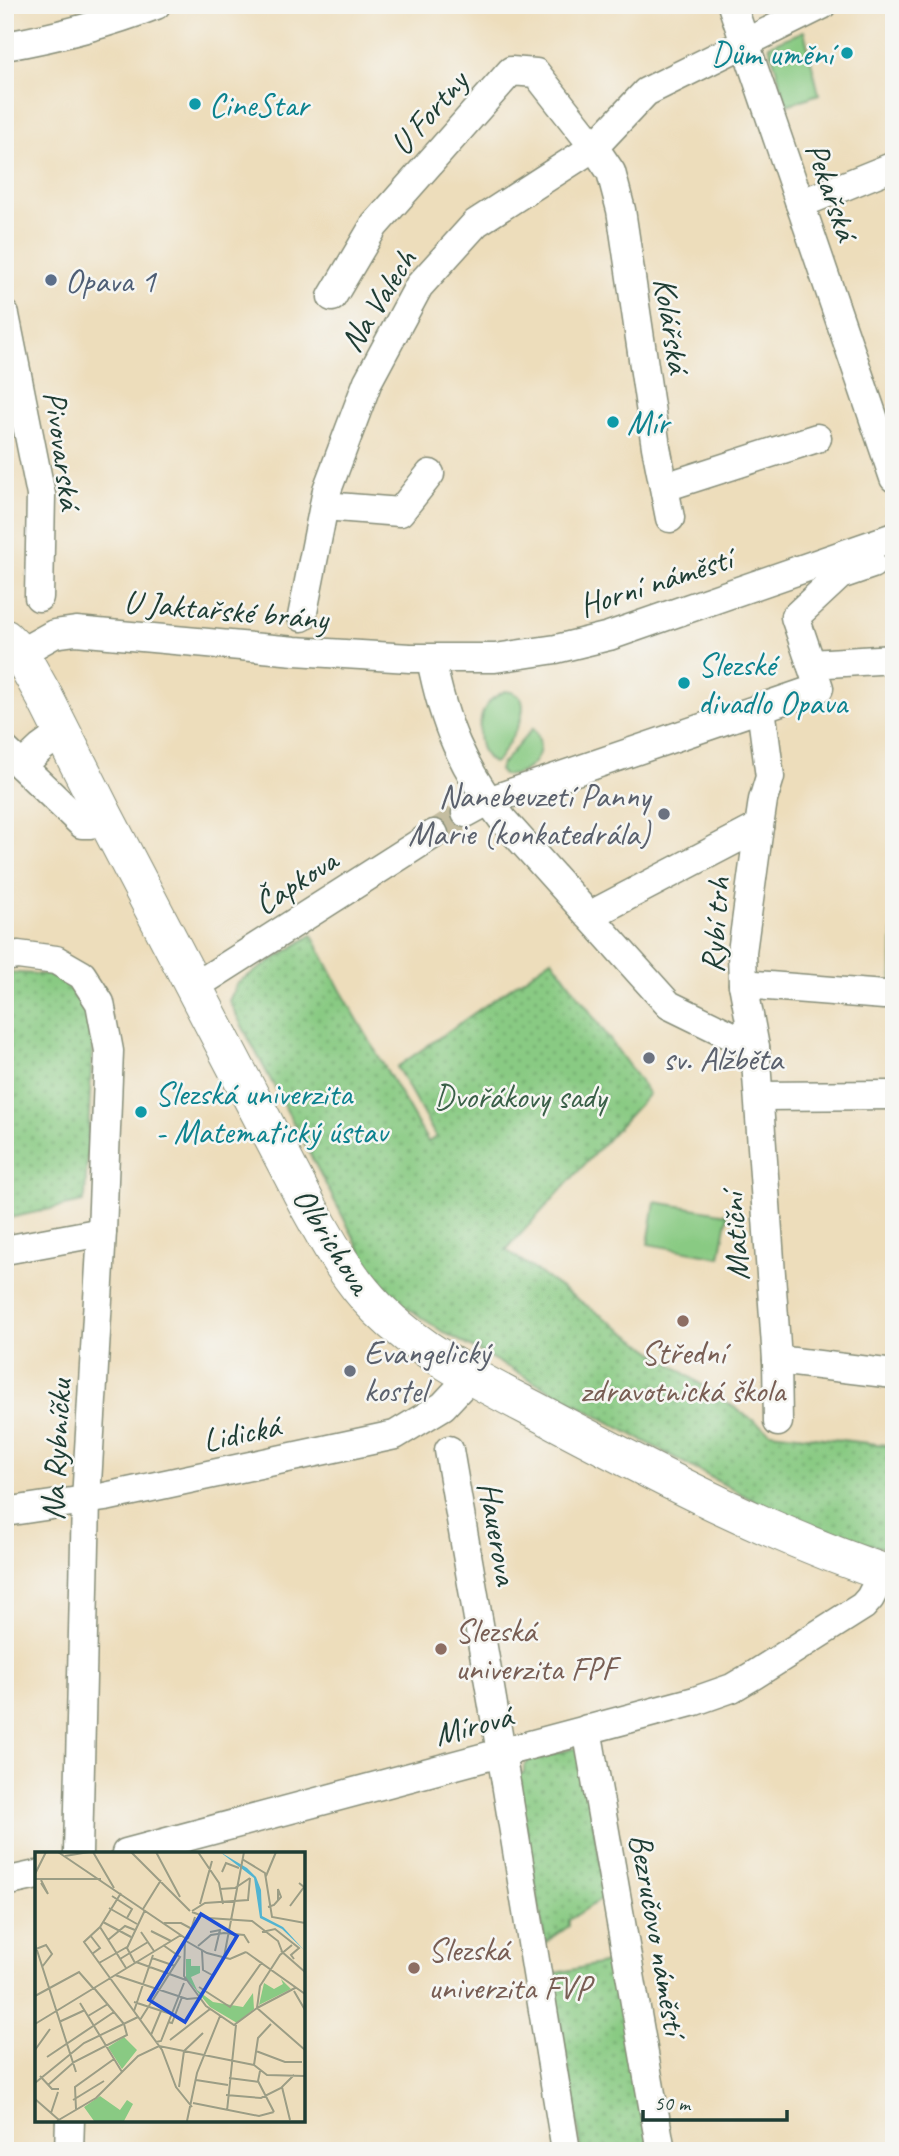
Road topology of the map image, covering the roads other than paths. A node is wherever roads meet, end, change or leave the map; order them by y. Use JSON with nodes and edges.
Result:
{"nodes":[{"id":1,"x":156,"y":5,"type":"edge"},
{"id":2,"x":733,"y":5,"type":"edge"},
{"id":3,"x":822,"y":5,"type":"edge"},
{"id":4,"x":746,"y":44,"type":"junction"},
{"id":5,"x":5,"y":46,"type":"edge"},
{"id":6,"x":594,"y":147,"type":"junction"},
{"id":7,"x":894,"y":166,"type":"edge"},
{"id":8,"x":800,"y":204,"type":"junction"},
{"id":9,"x":332,"y":297,"type":"dead end"},
{"id":10,"x":5,"y":315,"type":"edge"},
{"id":11,"x":11,"y":368,"type":"edge"},
{"id":12,"x":817,"y":438,"type":"dead end"},
{"id":13,"x":430,"y":474,"type":"dead end"},
{"id":14,"x":894,"y":478,"type":"edge"},
{"id":15,"x":665,"y":487,"type":"junction"},
{"id":16,"x":324,"y":506,"type":"junction"},
{"id":17,"x":670,"y":518,"type":"dead end"},
{"id":18,"x":894,"y":537,"type":"edge"},
{"id":19,"x":894,"y":557,"type":"edge"},
{"id":20,"x":39,"y":597,"type":"dead end"},
{"id":21,"x":302,"y":617,"type":"dead end"},
{"id":22,"x":13,"y":645,"type":"edge"},
{"id":23,"x":431,"y":659,"type":"junction"},
{"id":24,"x":894,"y":659,"type":"edge"},
{"id":25,"x":811,"y":664,"type":"junction"},
{"id":26,"x":770,"y":705,"type":"junction"},
{"id":27,"x":63,"y":732,"type":"junction"},
{"id":28,"x":14,"y":758,"type":"edge"},
{"id":29,"x":477,"y":807,"type":"junction"},
{"id":30,"x":104,"y":815,"type":"junction"},
{"id":31,"x":759,"y":827,"type":"junction"},
{"id":32,"x":434,"y":834,"type":"tunnel mouth"},
{"id":33,"x":589,"y":916,"type":"junction"},
{"id":34,"x":5,"y":957,"type":"edge"},
{"id":35,"x":743,"y":984,"type":"junction"},
{"id":36,"x":194,"y":987,"type":"junction"},
{"id":37,"x":884,"y":995,"type":"dead end"},
{"id":38,"x":755,"y":1047,"type":"junction"},
{"id":39,"x":894,"y":1095,"type":"edge"},
{"id":40,"x":759,"y":1096,"type":"junction"},
{"id":41,"x":102,"y":1232,"type":"junction"},
{"id":42,"x":5,"y":1251,"type":"edge"},
{"id":43,"x":777,"y":1360,"type":"junction"},
{"id":44,"x":894,"y":1374,"type":"edge"},
{"id":45,"x":471,"y":1376,"type":"junction"},
{"id":46,"x":778,"y":1422,"type":"dead end"},
{"id":47,"x":449,"y":1450,"type":"dead end"},
{"id":48,"x":86,"y":1500,"type":"junction"},
{"id":49,"x":5,"y":1512,"type":"edge"},
{"id":50,"x":888,"y":1574,"type":"edge"},
{"id":51,"x":587,"y":1729,"type":"junction"},
{"id":52,"x":502,"y":1752,"type":"junction"},
{"id":53,"x":78,"y":1852,"type":"edge"},
{"id":54,"x":130,"y":1852,"type":"edge"},
{"id":55,"x":35,"y":1875,"type":"edge"},
{"id":56,"x":5,"y":1882,"type":"edge"},
{"id":57,"x":70,"y":2121,"type":"edge"},
{"id":58,"x":69,"y":2151,"type":"edge"},
{"id":59,"x":566,"y":2151,"type":"edge"},
{"id":60,"x":661,"y":2151,"type":"edge"}],
"edges":[{"from":1,"to":5,"type":"street"},
{"from":2,"to":4,"type":"street","name":"Pekařská"},
{"from":3,"to":4,"type":"street","name":"Na Valech"},
{"from":4,"to":6,"type":"street","name":"Na Valech"},
{"from":4,"to":8,"type":"street","name":"Pekařská"},
{"from":6,"to":9,"type":"street","name":"U Fortny"},
{"from":6,"to":15,"type":"street","name":"Kolářská"},
{"from":6,"to":16,"type":"street","name":"Na Valech"},
{"from":7,"to":8,"type":"street"},
{"from":8,"to":14,"type":"street","name":"Pekařská"},
{"from":10,"to":11,"type":"street","name":"Pivovarská"},
{"from":11,"to":20,"type":"street","name":"Pivovarská"},
{"from":12,"to":15,"type":"street"},
{"from":13,"to":16,"type":"street"},
{"from":15,"to":17,"type":"street","name":"Kolářská"},
{"from":16,"to":21,"type":"street","name":"Na Valech"},
{"from":18,"to":23,"type":"street","name":"Horní náměstí"},
{"from":19,"to":25,"type":"street"},
{"from":22,"to":23,"type":"street","name":"U Jaktařské brány"},
{"from":22,"to":27,"type":"main road","name":"Olbrichova"},
{"from":23,"to":29,"type":"street","name":"Rybí trh"},
{"from":24,"to":25,"type":"street"},
{"from":25,"to":26,"type":"street"},
{"from":26,"to":29,"type":"street"},
{"from":26,"to":31,"type":"street"},
{"from":27,"to":28,"type":"street"},
{"from":27,"to":30,"type":"main road","name":"Olbrichova"},
{"from":28,"to":30,"type":"street"},
{"from":29,"to":33,"type":"street","name":"Rybí trh"},
{"from":30,"to":36,"type":"main road","name":"Olbrichova"},
{"from":31,"to":33,"type":"street","name":"Rybí trh"},
{"from":31,"to":35,"type":"street","name":"Rybí trh"},
{"from":32,"to":36,"type":"street","name":"Čapkova"},
{"from":33,"to":38,"type":"street","name":"Rybí trh"},
{"from":34,"to":41,"type":"street","name":"Na Rybníčku"},
{"from":35,"to":37,"type":"street"},
{"from":35,"to":38,"type":"street","name":"Rybí trh"},
{"from":36,"to":45,"type":"main road","name":"Olbrichova"},
{"from":38,"to":40,"type":"street","name":"Matiční"},
{"from":39,"to":40,"type":"street"},
{"from":40,"to":43,"type":"street","name":"Matiční"},
{"from":41,"to":42,"type":"street"},
{"from":41,"to":48,"type":"street","name":"Na Rybníčku"},
{"from":43,"to":44,"type":"street"},
{"from":43,"to":46,"type":"street","name":"Matiční"},
{"from":45,"to":48,"type":"street","name":"Lidická"},
{"from":45,"to":50,"type":"main road","name":"Olbrichova"},
{"from":47,"to":52,"type":"street","name":"Hauerova"},
{"from":48,"to":49,"type":"street","name":"Lidická"},
{"from":48,"to":53,"type":"street","name":"Na Rybníčku"},
{"from":50,"to":51,"type":"street","name":"Mírová"},
{"from":51,"to":52,"type":"street","name":"Mírová"},
{"from":51,"to":60,"type":"street","name":"Bezručovo náměstí"},
{"from":52,"to":54,"type":"street","name":"Mírová"},
{"from":52,"to":59,"type":"street"},
{"from":55,"to":56,"type":"street"},
{"from":57,"to":58,"type":"street"}]}
